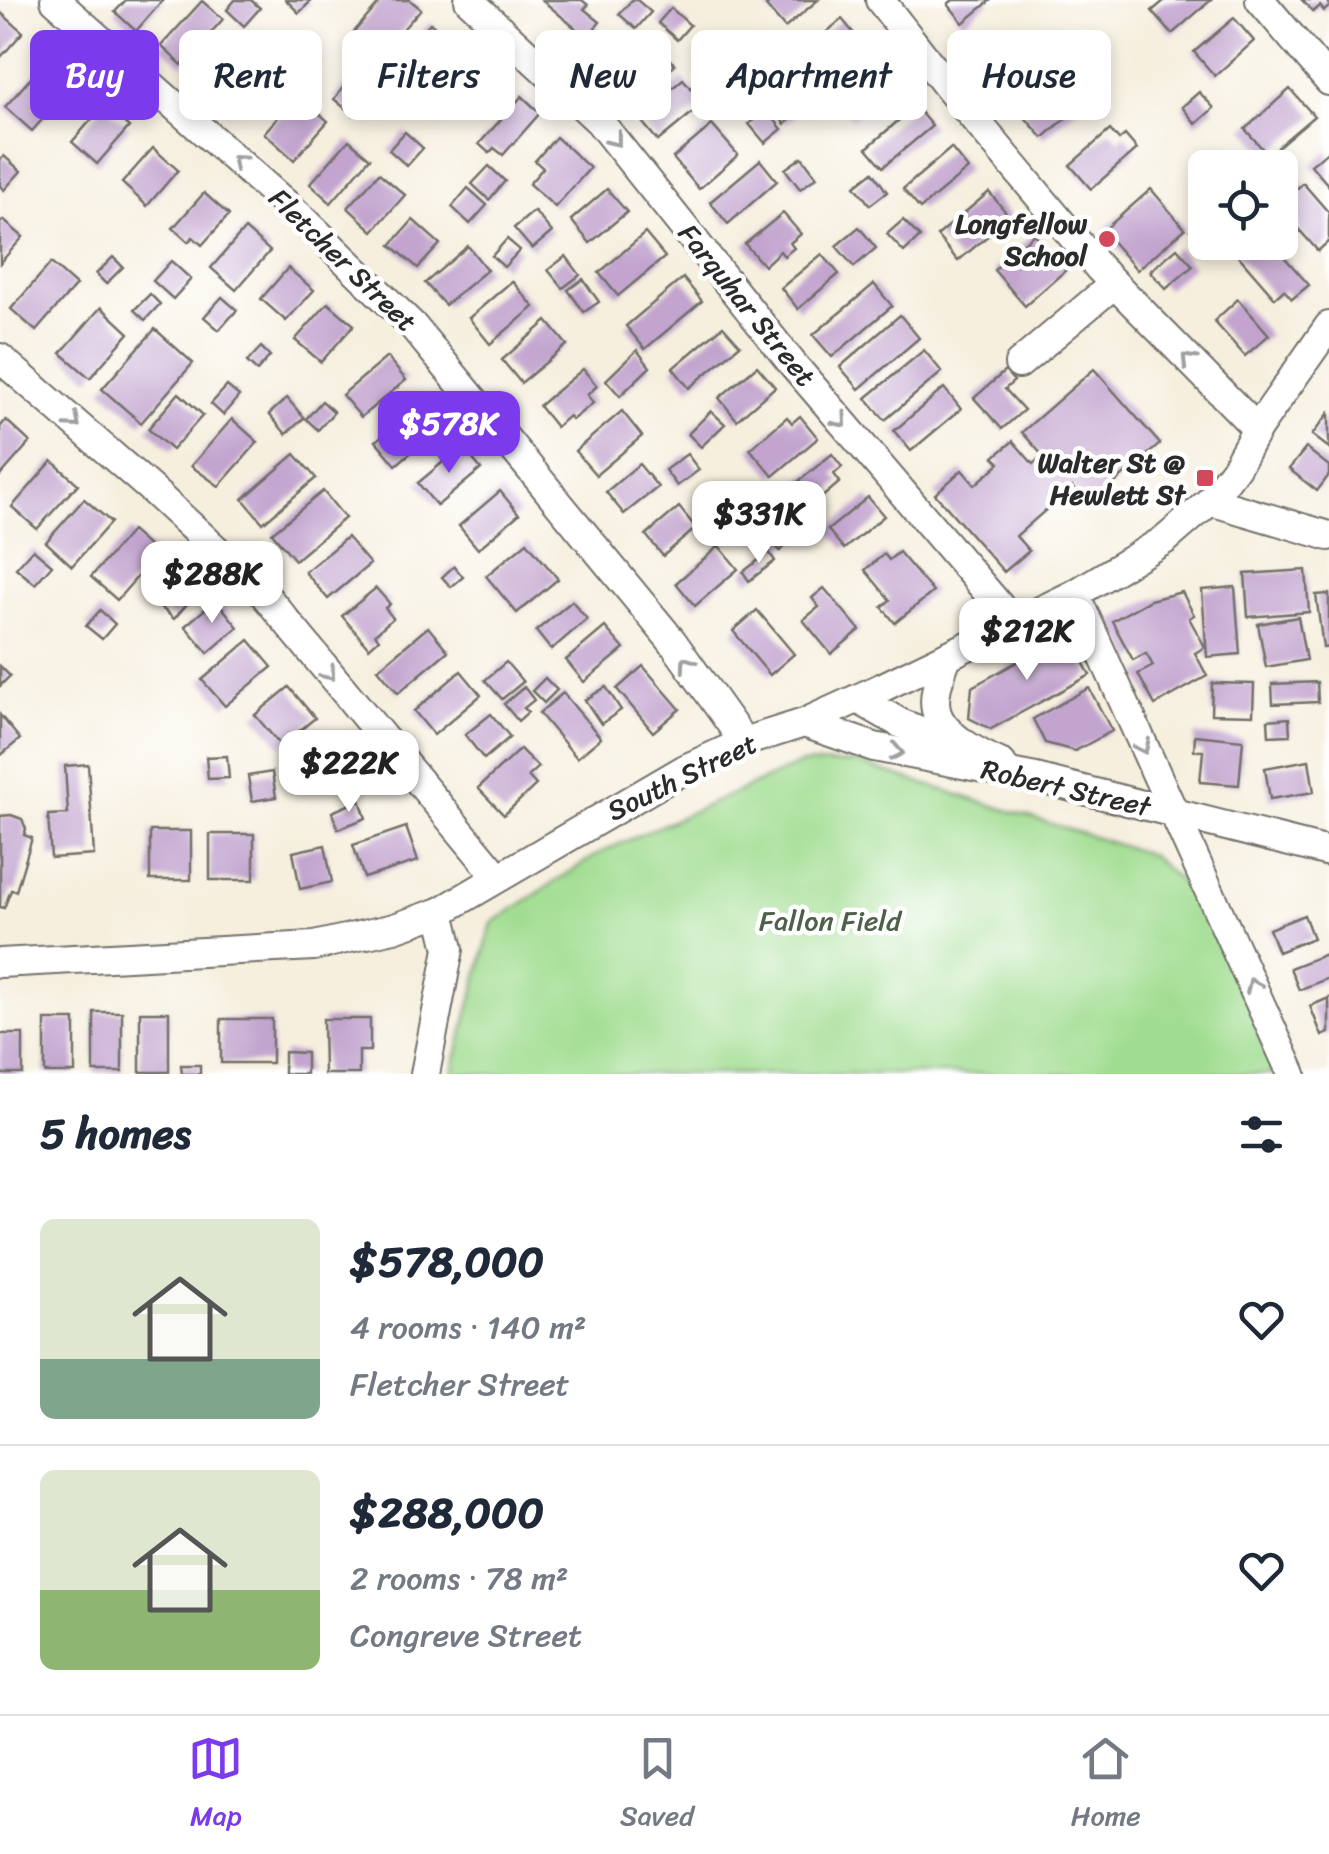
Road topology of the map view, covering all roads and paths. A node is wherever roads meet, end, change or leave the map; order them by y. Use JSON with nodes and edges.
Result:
{"nodes":[{"id":1,"x":55,"y":0,"type":"edge"},
{"id":2,"x":880,"y":0,"type":"edge"},
{"id":3,"x":1260,"y":0,"type":"edge"},
{"id":4,"x":483,"y":4,"type":"edge"},
{"id":5,"x":1329,"y":81,"type":"edge"},
{"id":6,"x":1114,"y":284,"type":"junction"},
{"id":7,"x":1329,"y":326,"type":"edge"},
{"id":8,"x":0,"y":358,"type":"edge"},
{"id":9,"x":1019,"y":364,"type":"dead end"},
{"id":10,"x":1257,"y":429,"type":"junction"},
{"id":11,"x":1210,"y":501,"type":"junction"},
{"id":12,"x":1329,"y":536,"type":"edge"},
{"id":13,"x":1075,"y":594,"type":"junction"},
{"id":14,"x":1012,"y":622,"type":"junction"},
{"id":15,"x":947,"y":656,"type":"junction"},
{"id":16,"x":858,"y":698,"type":"junction"},
{"id":17,"x":804,"y":723,"type":"junction"},
{"id":18,"x":744,"y":742,"type":"junction"},
{"id":19,"x":986,"y":757,"type":"junction"},
{"id":20,"x":1036,"y":778,"type":"junction"},
{"id":21,"x":1174,"y":813,"type":"junction"},
{"id":22,"x":1329,"y":852,"type":"edge"},
{"id":23,"x":498,"y":878,"type":"junction"},
{"id":24,"x":440,"y":912,"type":"junction"},
{"id":25,"x":0,"y":964,"type":"edge"},
{"id":26,"x":424,"y":1074,"type":"edge"},
{"id":27,"x":1292,"y":1074,"type":"edge"}],
"edges":[{"from":18,"to":1,"type":"street","name":"Fletcher Street","one_way":true},
{"from":2,"to":6,"type":"street"},
{"from":3,"to":5,"type":"street"},
{"from":4,"to":14,"type":"street","name":"Farquhar Street","one_way":true},
{"from":6,"to":9,"type":"street"},
{"from":10,"to":6,"type":"street","one_way":true},
{"from":7,"to":10,"type":"street","name":"South Street"},
{"from":8,"to":23,"type":"street","one_way":true},
{"from":10,"to":11,"type":"street","name":"South Street"},
{"from":11,"to":12,"type":"street"},
{"from":11,"to":13,"type":"street","name":"South Street"},
{"from":13,"to":14,"type":"street","name":"South Street"},
{"from":13,"to":21,"type":"street","one_way":true},
{"from":14,"to":15,"type":"street","name":"South Street"},
{"from":15,"to":16,"type":"street","name":"South Street"},
{"from":15,"to":19,"type":"street"},
{"from":16,"to":17,"type":"street","name":"South Street"},
{"from":16,"to":19,"type":"street","name":"Robert Street"},
{"from":17,"to":18,"type":"street","name":"South Street"},
{"from":17,"to":20,"type":"street","name":"Robert Street","one_way":true},
{"from":18,"to":23,"type":"street","name":"South Street"},
{"from":19,"to":20,"type":"street"},
{"from":20,"to":21,"type":"street","name":"Robert Street"},
{"from":21,"to":22,"type":"street","name":"Robert Street"},
{"from":27,"to":21,"type":"street","one_way":true},
{"from":23,"to":24,"type":"street","name":"South Street"},
{"from":24,"to":25,"type":"street","name":"South Street"},
{"from":24,"to":26,"type":"street"}]}
